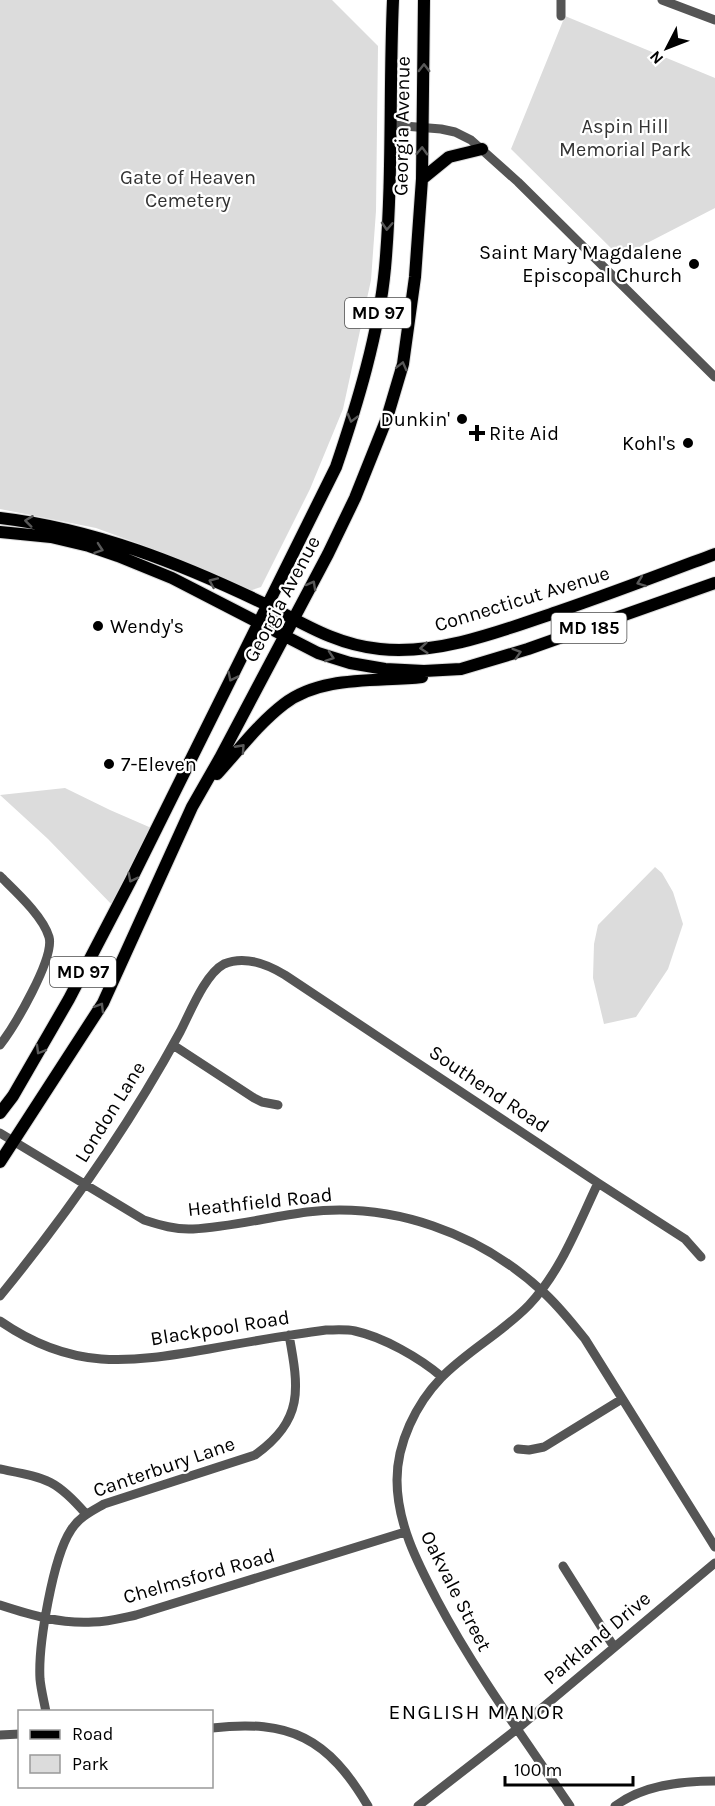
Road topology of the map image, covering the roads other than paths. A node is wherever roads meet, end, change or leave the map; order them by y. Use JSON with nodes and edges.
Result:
{"nodes":[{"id":1,"x":393,"y":0,"type":"edge"},
{"id":2,"x":424,"y":0,"type":"edge"},
{"id":3,"x":561,"y":0,"type":"edge"},
{"id":4,"x":662,"y":0,"type":"edge"},
{"id":5,"x":561,"y":16,"type":"dead end"},
{"id":6,"x":715,"y":20,"type":"edge"},
{"id":7,"x":392,"y":125,"type":"junction"},
{"id":8,"x":423,"y":127,"type":"junction"},
{"id":9,"x":482,"y":149,"type":"junction"},
{"id":10,"x":422,"y":179,"type":"junction"},
{"id":11,"x":715,"y":377,"type":"edge"},
{"id":12,"x":0,"y":518,"type":"edge"},
{"id":13,"x":0,"y":532,"type":"edge"},
{"id":14,"x":715,"y":554,"type":"edge"},
{"id":15,"x":715,"y":583,"type":"edge"},
{"id":16,"x":267,"y":605,"type":"junction"},
{"id":17,"x":259,"y":621,"type":"junction"},
{"id":18,"x":294,"y":621,"type":"junction"},
{"id":19,"x":285,"y":637,"type":"junction"},
{"id":20,"x":461,"y":669,"type":"junction"},
{"id":21,"x":202,"y":791,"type":"junction"},
{"id":22,"x":0,"y":876,"type":"edge"},
{"id":23,"x":251,"y":961,"type":"joint"},
{"id":24,"x":0,"y":1045,"type":"edge"},
{"id":25,"x":172,"y":1045,"type":"junction"},
{"id":26,"x":278,"y":1105,"type":"dead end"},
{"id":27,"x":0,"y":1113,"type":"edge"},
{"id":28,"x":0,"y":1133,"type":"edge"},
{"id":29,"x":15,"y":1141,"type":"junction"},
{"id":30,"x":0,"y":1162,"type":"edge"},
{"id":31,"x":598,"y":1183,"type":"junction"},
{"id":32,"x":85,"y":1185,"type":"junction"},
{"id":33,"x":701,"y":1257,"type":"dead end"},
{"id":34,"x":542,"y":1290,"type":"junction"},
{"id":35,"x":0,"y":1296,"type":"edge"},
{"id":36,"x":0,"y":1321,"type":"edge"},
{"id":37,"x":289,"y":1335,"type":"junction"},
{"id":38,"x":441,"y":1377,"type":"junction"},
{"id":39,"x":622,"y":1399,"type":"junction"},
{"id":40,"x":518,"y":1449,"type":"dead end"},
{"id":41,"x":0,"y":1469,"type":"edge"},
{"id":42,"x":86,"y":1514,"type":"junction"},
{"id":43,"x":405,"y":1532,"type":"junction"},
{"id":44,"x":715,"y":1547,"type":"edge"},
{"id":45,"x":715,"y":1563,"type":"edge"},
{"id":46,"x":563,"y":1566,"type":"dead end"},
{"id":47,"x":0,"y":1605,"type":"edge"},
{"id":48,"x":45,"y":1619,"type":"junction"},
{"id":49,"x":614,"y":1647,"type":"junction"},
{"id":50,"x":46,"y":1710,"type":"edge"},
{"id":51,"x":213,"y":1728,"type":"edge"},
{"id":52,"x":517,"y":1728,"type":"junction"},
{"id":53,"x":18,"y":1734,"type":"edge"},
{"id":54,"x":0,"y":1735,"type":"edge"},
{"id":55,"x":715,"y":1781,"type":"edge"},
{"id":56,"x":368,"y":1806,"type":"edge"},
{"id":57,"x":418,"y":1806,"type":"edge"},
{"id":58,"x":570,"y":1806,"type":"edge"},
{"id":59,"x":615,"y":1806,"type":"edge"}],
"edges":[{"from":1,"to":7,"type":"main road","name":"Georgia Avenue","number":"MD 97"},
{"from":8,"to":2,"type":"main road","name":"Georgia Avenue","number":"MD 97","one_way":true},
{"from":3,"to":5,"type":"street"},
{"from":4,"to":6,"type":"street"},
{"from":7,"to":8,"type":"street"},
{"from":7,"to":16,"type":"main road","name":"Georgia Avenue","number":"MD 97","one_way":true},
{"from":8,"to":9,"type":"street"},
{"from":10,"to":8,"type":"main road","name":"Georgia Avenue","number":"MD 97","one_way":true},
{"from":9,"to":10,"type":"main road"},
{"from":9,"to":11,"type":"street"},
{"from":18,"to":10,"type":"main road","name":"Georgia Avenue","number":"MD 97","one_way":true},
{"from":16,"to":12,"type":"main road","name":"Connecticut Avenue","one_way":true},
{"from":13,"to":17,"type":"main road","one_way":true},
{"from":14,"to":18,"type":"main road","name":"Connecticut Avenue","number":"MD 185","one_way":true},
{"from":20,"to":15,"type":"main road","number":"MD 185","one_way":true},
{"from":16,"to":17,"type":"main road","name":"Georgia Avenue","number":"MD 97"},
{"from":16,"to":18,"type":"main road","name":"Connecticut Avenue","number":"MD 185"},
{"from":17,"to":19,"type":"main road","number":"MD 185"},
{"from":17,"to":27,"type":"main road","name":"Georgia Avenue","number":"MD 97","one_way":true},
{"from":18,"to":19,"type":"main road","name":"Georgia Avenue","number":"MD 97"},
{"from":19,"to":20,"type":"main road","number":"MD 185","one_way":true},
{"from":19,"to":21,"type":"main road","name":"Georgia Avenue","number":"MD 97"},
{"from":21,"to":20,"type":"main road","one_way":true},
{"from":29,"to":21,"type":"main road","name":"Georgia Avenue","number":"MD 97","one_way":true},
{"from":22,"to":24,"type":"street"},
{"from":23,"to":25,"type":"street","name":"London Lane"},
{"from":23,"to":31,"type":"street","name":"Southend Road"},
{"from":25,"to":26,"type":"street"},
{"from":25,"to":32,"type":"street","name":"London Lane"},
{"from":28,"to":29,"type":"street","name":"Heathfield Road"},
{"from":29,"to":30,"type":"main road","name":"Georgia Avenue","number":"MD 97"},
{"from":29,"to":32,"type":"street","name":"Heathfield Road"},
{"from":31,"to":33,"type":"street","name":"Southend Road"},
{"from":31,"to":34,"type":"street","name":"Oakvale Street"},
{"from":32,"to":34,"type":"street","name":"Heathfield Road"},
{"from":32,"to":35,"type":"street","name":"London Lane"},
{"from":34,"to":38,"type":"street","name":"Oakvale Street"},
{"from":34,"to":39,"type":"street","name":"Heathfield Road"},
{"from":36,"to":37,"type":"street","name":"Blackpool Road"},
{"from":37,"to":38,"type":"street","name":"Blackpool Road"},
{"from":37,"to":42,"type":"street","name":"Canterbury Lane"},
{"from":38,"to":43,"type":"street","name":"Oakvale Street"},
{"from":39,"to":40,"type":"street"},
{"from":39,"to":44,"type":"street","name":"Heathfield Road"},
{"from":41,"to":42,"type":"street"},
{"from":42,"to":48,"type":"street","name":"Canterbury Lane"},
{"from":43,"to":48,"type":"street","name":"Chelmsford Road"},
{"from":43,"to":52,"type":"street","name":"Oakvale Street"},
{"from":45,"to":49,"type":"street","name":"Parkland Drive"},
{"from":46,"to":49,"type":"street"},
{"from":47,"to":48,"type":"street","name":"Chelmsford Road"},
{"from":48,"to":50,"type":"street","name":"Canterbury Lane"},
{"from":49,"to":52,"type":"street","name":"Parkland Drive"},
{"from":51,"to":56,"type":"street"},
{"from":52,"to":57,"type":"street","name":"Parkland Drive"},
{"from":52,"to":58,"type":"street","name":"Oakvale Street"},
{"from":53,"to":54,"type":"street"},
{"from":55,"to":59,"type":"street"}]}
